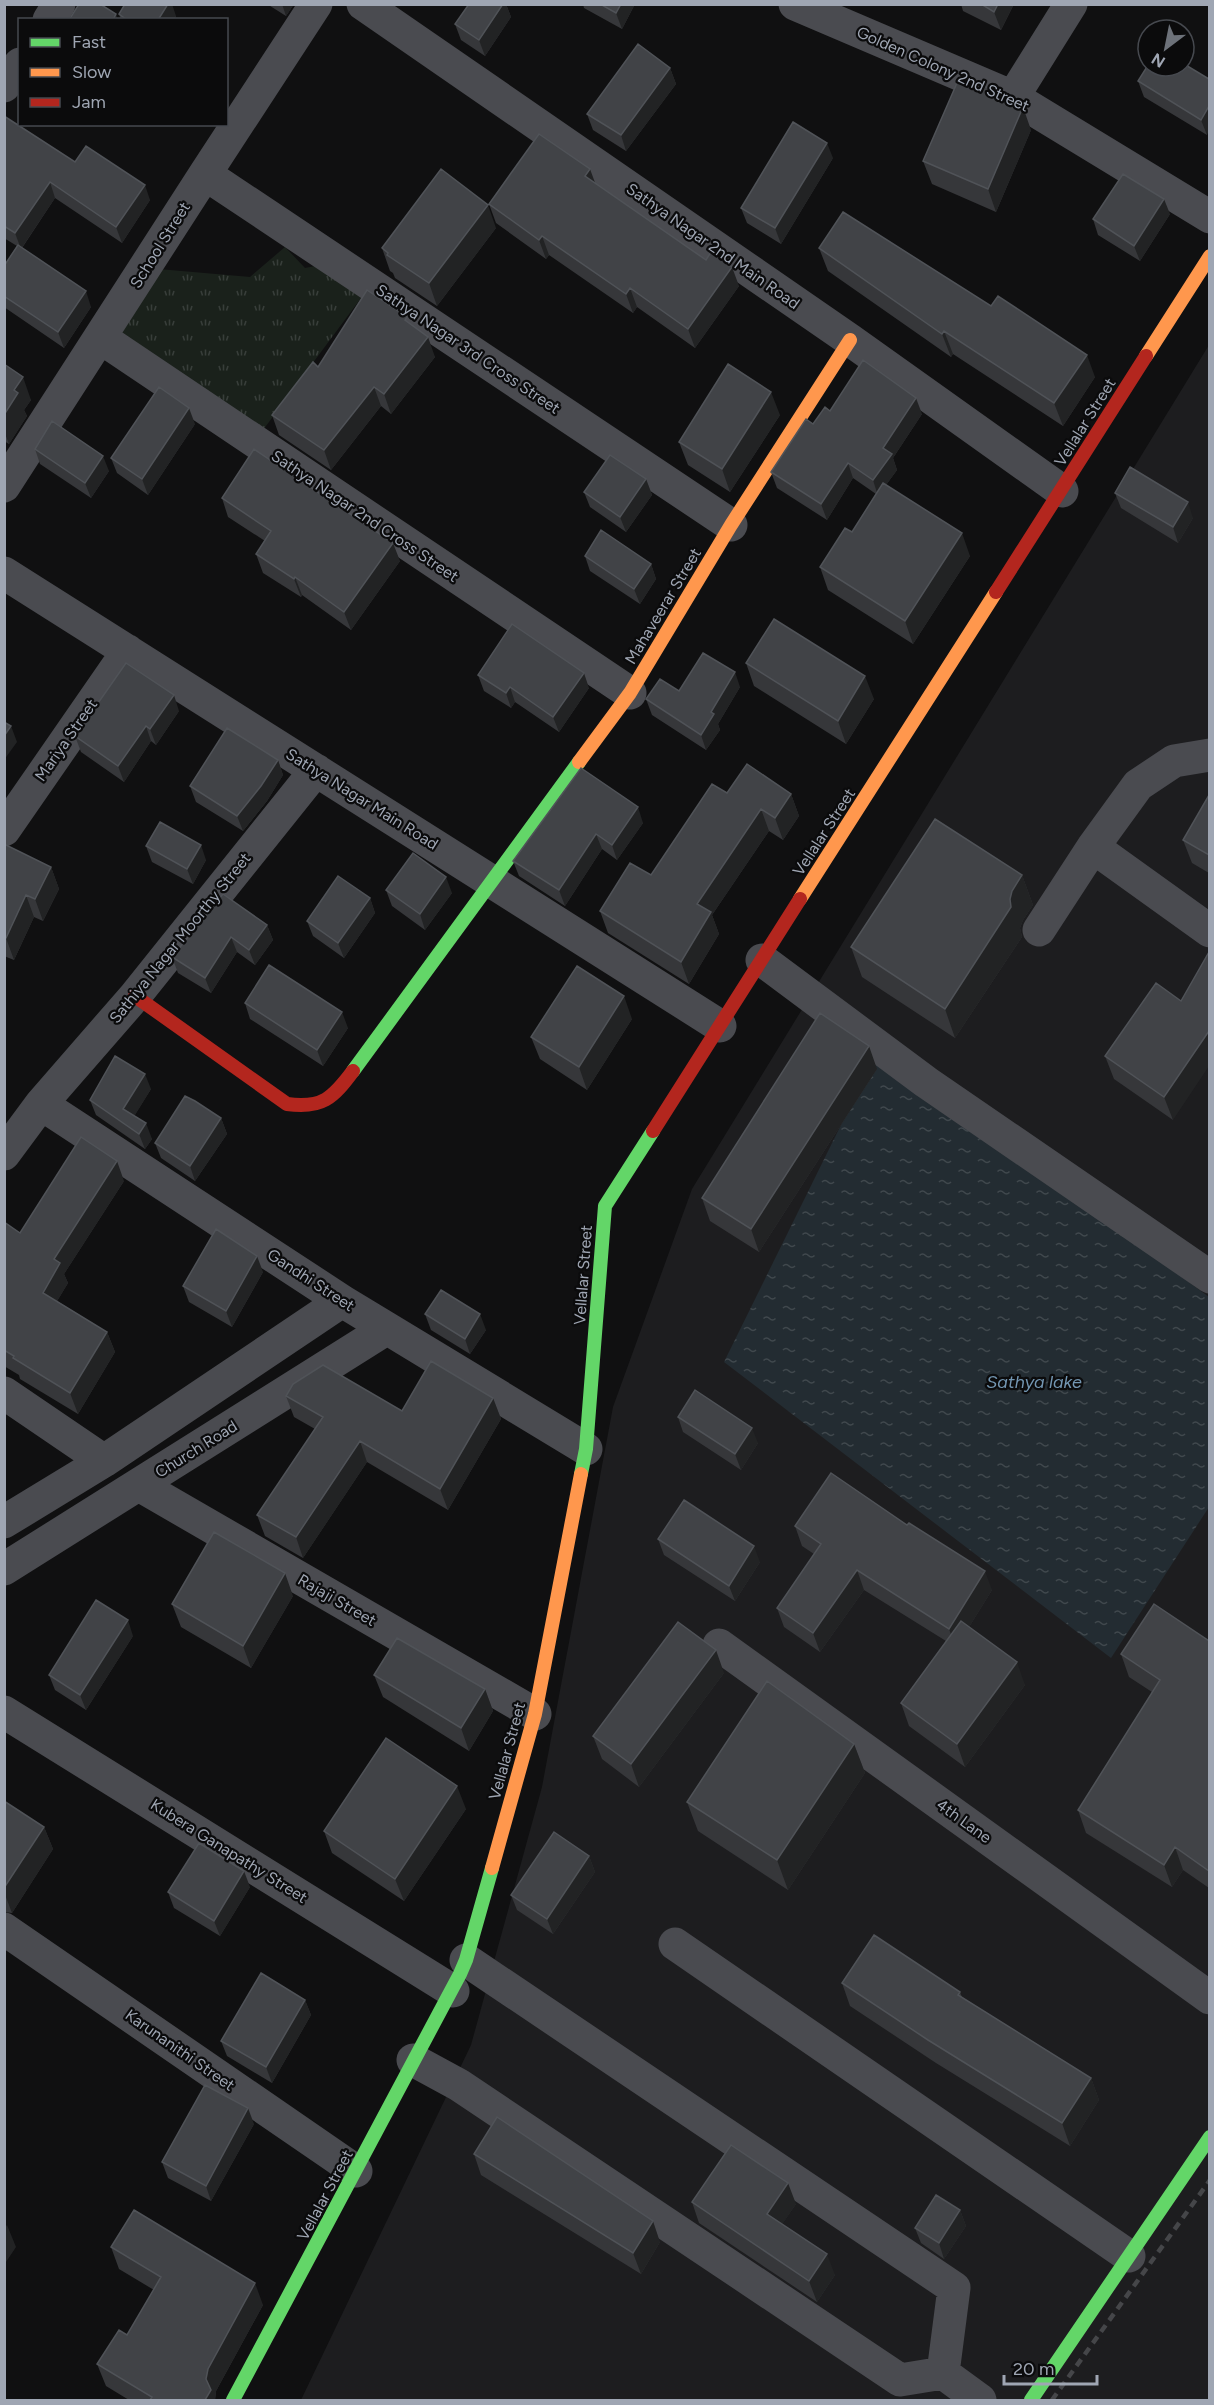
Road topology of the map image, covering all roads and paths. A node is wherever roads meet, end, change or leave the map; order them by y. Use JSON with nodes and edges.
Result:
{"nodes":[{"id":1,"x":59,"y":4,"type":"edge"},
{"id":2,"x":316,"y":4,"type":"edge"},
{"id":3,"x":363,"y":4,"type":"edge"},
{"id":4,"x":795,"y":4,"type":"edge"},
{"id":5,"x":1071,"y":4,"type":"edge"},
{"id":6,"x":50,"y":18,"type":"edge"},
{"id":7,"x":1013,"y":98,"type":"junction"},
{"id":8,"x":205,"y":174,"type":"junction"},
{"id":9,"x":1209,"y":217,"type":"edge"},
{"id":10,"x":1209,"y":256,"type":"edge"},
{"id":11,"x":100,"y":338,"type":"junction"},
{"id":12,"x":850,"y":340,"type":"junction"},
{"id":13,"x":4,"y":486,"type":"edge"},
{"id":14,"x":1062,"y":491,"type":"junction"},
{"id":15,"x":731,"y":525,"type":"junction"},
{"id":16,"x":4,"y":573,"type":"edge"},
{"id":17,"x":128,"y":651,"type":"junction"},
{"id":18,"x":630,"y":693,"type":"junction"},
{"id":19,"x":1209,"y":755,"type":"edge"},
{"id":20,"x":315,"y":770,"type":"junction"},
{"id":21,"x":4,"y":830,"type":"edge"},
{"id":22,"x":1093,"y":847,"type":"junction"},
{"id":23,"x":493,"y":882,"type":"junction"},
{"id":24,"x":1039,"y":930,"type":"dead end"},
{"id":25,"x":1209,"y":931,"type":"edge"},
{"id":26,"x":762,"y":960,"type":"junction"},
{"id":27,"x":135,"y":996,"type":"junction"},
{"id":28,"x":720,"y":1026,"type":"junction"},
{"id":29,"x":41,"y":1104,"type":"junction"},
{"id":30,"x":4,"y":1154,"type":"edge"},
{"id":31,"x":1209,"y":1277,"type":"edge"},
{"id":32,"x":342,"y":1301,"type":"junction"},
{"id":33,"x":386,"y":1329,"type":"junction"},
{"id":34,"x":4,"y":1393,"type":"edge"},
{"id":35,"x":586,"y":1449,"type":"junction"},
{"id":36,"x":104,"y":1461,"type":"junction"},
{"id":37,"x":139,"y":1485,"type":"junction"},
{"id":38,"x":4,"y":1522,"type":"edge"},
{"id":39,"x":4,"y":1569,"type":"edge"},
{"id":40,"x":719,"y":1645,"type":"dead end"},
{"id":41,"x":4,"y":1712,"type":"edge"},
{"id":42,"x":535,"y":1714,"type":"junction"},
{"id":43,"x":4,"y":1929,"type":"edge"},
{"id":44,"x":675,"y":1944,"type":"dead end"},
{"id":45,"x":466,"y":1960,"type":"junction"},
{"id":46,"x":453,"y":1990,"type":"junction"},
{"id":47,"x":1209,"y":1998,"type":"edge"},
{"id":48,"x":413,"y":2060,"type":"junction"},
{"id":49,"x":1209,"y":2136,"type":"edge"},
{"id":50,"x":356,"y":2171,"type":"junction"},
{"id":51,"x":1129,"y":2256,"type":"junction"},
{"id":52,"x":943,"y":2373,"type":"junction"},
{"id":53,"x":233,"y":2400,"type":"edge"},
{"id":54,"x":980,"y":2400,"type":"edge"},
{"id":55,"x":1030,"y":2400,"type":"edge"}],
"edges":[{"from":1,"to":6,"type":"street"},
{"from":2,"to":8,"type":"street","name":"School Street"},
{"from":3,"to":12,"type":"street","name":"Sathya Nagar 2nd Main Road"},
{"from":4,"to":7,"type":"street","name":"Golden Colony 2nd Street"},
{"from":5,"to":7,"type":"street"},
{"from":7,"to":9,"type":"street","name":"Golden Colony 2nd Street"},
{"from":8,"to":11,"type":"street","name":"School Street"},
{"from":8,"to":15,"type":"street","name":"Sathya Nagar 3rd Cross Street"},
{"from":10,"to":14,"type":"street","name":"Vellalar Street"},
{"from":11,"to":13,"type":"street","name":"School Street"},
{"from":11,"to":18,"type":"street","name":"Sathya Nagar 2nd Cross Street"},
{"from":12,"to":14,"type":"street","name":"Sathya Nagar 2nd Main Road"},
{"from":12,"to":15,"type":"street","name":"Mahaveerar Street"},
{"from":14,"to":26,"type":"street","name":"Vellalar Street"},
{"from":15,"to":18,"type":"street","name":"Mahaveerar Street"},
{"from":16,"to":17,"type":"street","name":"Sathya Nagar Main Road"},
{"from":17,"to":20,"type":"street","name":"Sathya Nagar Main Road"},
{"from":17,"to":21,"type":"street","name":"Mariya Street"},
{"from":18,"to":23,"type":"street","name":"Mahaveerar Street"},
{"from":19,"to":22,"type":"street"},
{"from":20,"to":23,"type":"street","name":"Sathya Nagar Main Road"},
{"from":20,"to":27,"type":"street","name":"Sathiya Nagar Moorthy Street"},
{"from":22,"to":24,"type":"street"},
{"from":22,"to":25,"type":"street"},
{"from":23,"to":27,"type":"street","name":"Mahaveerar Street"},
{"from":23,"to":28,"type":"street","name":"Sathya Nagar Main Road"},
{"from":26,"to":28,"type":"street","name":"Vellalar Street"},
{"from":26,"to":31,"type":"street"},
{"from":27,"to":29,"type":"street","name":"Sathiya Nagar Moorthy Street"},
{"from":28,"to":35,"type":"street","name":"Vellalar Street"},
{"from":29,"to":30,"type":"street","name":"Sathiya Nagar Moorthy Street"},
{"from":29,"to":32,"type":"street","name":"Gandhi Street"},
{"from":32,"to":33,"type":"street","name":"Gandhi Street"},
{"from":32,"to":36,"type":"street"},
{"from":33,"to":35,"type":"street","name":"Gandhi Street"},
{"from":33,"to":37,"type":"street","name":"Church Road"},
{"from":34,"to":36,"type":"street"},
{"from":35,"to":42,"type":"street","name":"Vellalar Street"},
{"from":36,"to":38,"type":"street"},
{"from":37,"to":39,"type":"street","name":"Church Road"},
{"from":37,"to":42,"type":"street","name":"Rajaji Street"},
{"from":40,"to":47,"type":"street","name":"4th Lane"},
{"from":41,"to":46,"type":"street","name":"Kubera Ganapathy Street"},
{"from":42,"to":45,"type":"street","name":"Vellalar Street"},
{"from":43,"to":50,"type":"street","name":"Karunanithi Street"},
{"from":44,"to":51,"type":"street"},
{"from":45,"to":46,"type":"street","name":"Vellalar Street"},
{"from":45,"to":52,"type":"street"},
{"from":46,"to":48,"type":"street","name":"Vellalar Street"},
{"from":48,"to":50,"type":"street","name":"Vellalar Street"},
{"from":48,"to":52,"type":"street"},
{"from":49,"to":51,"type":"street"},
{"from":50,"to":53,"type":"street","name":"Vellalar Street"},
{"from":51,"to":55,"type":"street"},
{"from":52,"to":54,"type":"street"}]}
